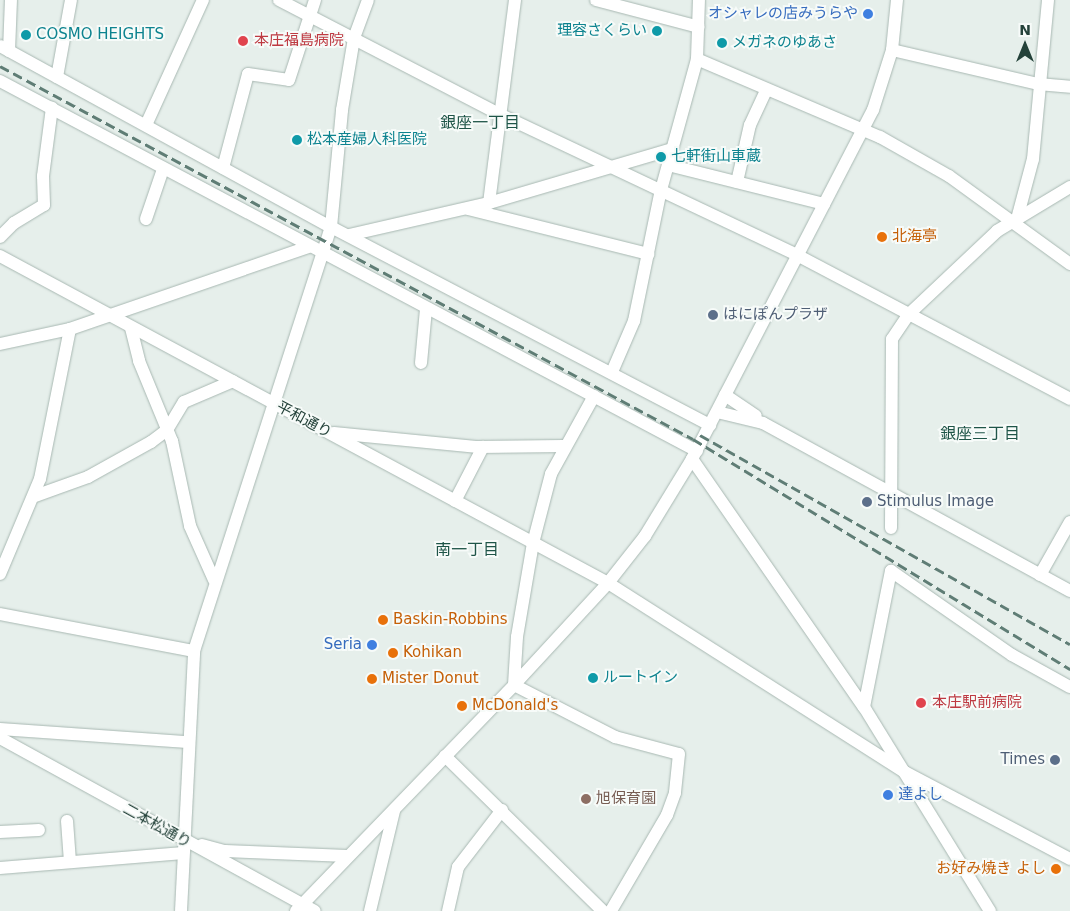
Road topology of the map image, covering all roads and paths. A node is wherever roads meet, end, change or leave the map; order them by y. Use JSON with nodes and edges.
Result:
{"nodes":[{"id":1,"x":11,"y":0,"type":"edge"},
{"id":2,"x":71,"y":0,"type":"edge"},
{"id":3,"x":203,"y":0,"type":"edge"},
{"id":4,"x":279,"y":0,"type":"edge"},
{"id":5,"x":315,"y":0,"type":"edge"},
{"id":6,"x":368,"y":0,"type":"edge"},
{"id":7,"x":515,"y":0,"type":"edge"},
{"id":8,"x":596,"y":0,"type":"edge"},
{"id":9,"x":699,"y":0,"type":"edge"},
{"id":10,"x":897,"y":0,"type":"edge"},
{"id":11,"x":1048,"y":0,"type":"edge"},
{"id":12,"x":308,"y":15,"type":"junction"},
{"id":13,"x":699,"y":27,"type":"junction"},
{"id":14,"x":354,"y":38,"type":"junction"},
{"id":15,"x":4,"y":48,"type":"edge"},
{"id":16,"x":892,"y":50,"type":"junction"},
{"id":17,"x":697,"y":59,"type":"junction"},
{"id":18,"x":57,"y":77,"type":"junction"},
{"id":19,"x":0,"y":81,"type":"edge"},
{"id":20,"x":1038,"y":84,"type":"junction"},
{"id":21,"x":1070,"y":87,"type":"edge"},
{"id":22,"x":766,"y":90,"type":"junction"},
{"id":23,"x":52,"y":108,"type":"junction"},
{"id":24,"x":499,"y":114,"type":"junction"},
{"id":25,"x":146,"y":125,"type":"junction"},
{"id":26,"x":864,"y":129,"type":"junction"},
{"id":27,"x":672,"y":149,"type":"junction"},
{"id":28,"x":668,"y":165,"type":"junction"},
{"id":29,"x":162,"y":168,"type":"junction"},
{"id":30,"x":223,"y":168,"type":"junction"},
{"id":31,"x":609,"y":168,"type":"junction"},
{"id":32,"x":737,"y":182,"type":"junction"},
{"id":33,"x":1070,"y":186,"type":"edge"},
{"id":34,"x":661,"y":190,"type":"junction"},
{"id":35,"x":490,"y":203,"type":"junction"},
{"id":36,"x":824,"y":204,"type":"junction"},
{"id":37,"x":466,"y":209,"type":"junction"},
{"id":38,"x":146,"y":219,"type":"dead end"},
{"id":39,"x":1014,"y":220,"type":"junction"},
{"id":40,"x":331,"y":228,"type":"junction"},
{"id":41,"x":349,"y":235,"type":"junction"},
{"id":42,"x":0,"y":237,"type":"edge"},
{"id":43,"x":308,"y":247,"type":"junction"},
{"id":44,"x":322,"y":254,"type":"junction"},
{"id":45,"x":648,"y":254,"type":"junction"},
{"id":46,"x":797,"y":255,"type":"junction"},
{"id":47,"x":0,"y":256,"type":"edge"},
{"id":48,"x":1070,"y":264,"type":"edge"},
{"id":49,"x":426,"y":309,"type":"junction"},
{"id":50,"x":909,"y":314,"type":"junction"},
{"id":51,"x":109,"y":316,"type":"junction"},
{"id":52,"x":131,"y":328,"type":"junction"},
{"id":53,"x":70,"y":329,"type":"junction"},
{"id":54,"x":0,"y":344,"type":"edge"},
{"id":55,"x":421,"y":363,"type":"dead end"},
{"id":56,"x":612,"y":372,"type":"junction"},
{"id":57,"x":233,"y":381,"type":"junction"},
{"id":58,"x":726,"y":395,"type":"junction"},
{"id":59,"x":594,"y":396,"type":"junction"},
{"id":60,"x":1070,"y":398,"type":"edge"},
{"id":61,"x":275,"y":404,"type":"junction"},
{"id":62,"x":717,"y":412,"type":"junction"},
{"id":63,"x":763,"y":423,"type":"junction"},
{"id":64,"x":710,"y":425,"type":"junction"},
{"id":65,"x":167,"y":430,"type":"junction"},
{"id":66,"x":329,"y":433,"type":"junction"},
{"id":67,"x":564,"y":446,"type":"junction"},
{"id":68,"x":483,"y":447,"type":"junction"},
{"id":69,"x":694,"y":455,"type":"junction"},
{"id":70,"x":893,"y":493,"type":"junction"},
{"id":71,"x":35,"y":496,"type":"junction"},
{"id":72,"x":455,"y":500,"type":"junction"},
{"id":73,"x":1070,"y":522,"type":"edge"},
{"id":74,"x":891,"y":528,"type":"dead end"},
{"id":75,"x":533,"y":543,"type":"junction"},
{"id":76,"x":0,"y":574,"type":"edge"},
{"id":77,"x":1040,"y":575,"type":"junction"},
{"id":78,"x":214,"y":580,"type":"junction"},
{"id":79,"x":608,"y":583,"type":"junction"},
{"id":80,"x":1070,"y":591,"type":"edge"},
{"id":81,"x":0,"y":614,"type":"edge"},
{"id":82,"x":194,"y":651,"type":"junction"},
{"id":83,"x":514,"y":685,"type":"junction"},
{"id":84,"x":1070,"y":687,"type":"edge"},
{"id":85,"x":864,"y":707,"type":"junction"},
{"id":86,"x":0,"y":729,"type":"edge"},
{"id":87,"x":0,"y":738,"type":"edge"},
{"id":88,"x":188,"y":742,"type":"junction"},
{"id":89,"x":445,"y":756,"type":"junction"},
{"id":90,"x":905,"y":772,"type":"junction"},
{"id":91,"x":502,"y":810,"type":"junction"},
{"id":92,"x":394,"y":811,"type":"junction"},
{"id":93,"x":67,"y":821,"type":"dead end"},
{"id":94,"x":39,"y":830,"type":"dead end"},
{"id":95,"x":0,"y":832,"type":"edge"},
{"id":96,"x":184,"y":847,"type":"junction"},
{"id":97,"x":347,"y":856,"type":"junction"},
{"id":98,"x":1070,"y":859,"type":"edge"},
{"id":99,"x":70,"y":862,"type":"junction"},
{"id":100,"x":0,"y":868,"type":"edge"},
{"id":101,"x":299,"y":908,"type":"edge"},
{"id":102,"x":181,"y":911,"type":"edge"},
{"id":103,"x":315,"y":911,"type":"edge"},
{"id":104,"x":370,"y":911,"type":"edge"},
{"id":105,"x":448,"y":911,"type":"edge"},
{"id":106,"x":603,"y":911,"type":"edge"},
{"id":107,"x":611,"y":911,"type":"edge"},
{"id":108,"x":990,"y":911,"type":"edge"}],
"edges":[{"from":1,"to":15,"type":"street"},
{"from":2,"to":18,"type":"street"},
{"from":3,"to":25,"type":"street"},
{"from":4,"to":12,"type":"street"},
{"from":5,"to":12,"type":"street"},
{"from":6,"to":14,"type":"street"},
{"from":7,"to":24,"type":"street"},
{"from":8,"to":13,"type":"street"},
{"from":9,"to":13,"type":"street"},
{"from":10,"to":16,"type":"street"},
{"from":11,"to":20,"type":"street"},
{"from":12,"to":14,"type":"street"},
{"from":12,"to":30,"type":"street"},
{"from":13,"to":17,"type":"street"},
{"from":14,"to":24,"type":"street"},
{"from":14,"to":40,"type":"street"},
{"from":15,"to":18,"type":"street"},
{"from":16,"to":20,"type":"street"},
{"from":16,"to":26,"type":"street"},
{"from":17,"to":22,"type":"street"},
{"from":17,"to":27,"type":"street"},
{"from":18,"to":25,"type":"street"},
{"from":19,"to":23,"type":"street"},
{"from":20,"to":21,"type":"street"},
{"from":20,"to":39,"type":"street"},
{"from":22,"to":26,"type":"street"},
{"from":22,"to":32,"type":"street"},
{"from":23,"to":29,"type":"street"},
{"from":23,"to":42,"type":"street"},
{"from":24,"to":31,"type":"street"},
{"from":24,"to":35,"type":"street"},
{"from":25,"to":30,"type":"street"},
{"from":26,"to":36,"type":"street"},
{"from":26,"to":39,"type":"street"},
{"from":27,"to":28,"type":"street"},
{"from":27,"to":31,"type":"street"},
{"from":28,"to":32,"type":"street"},
{"from":28,"to":34,"type":"street"},
{"from":29,"to":38,"type":"street"},
{"from":29,"to":43,"type":"street"},
{"from":30,"to":40,"type":"street"},
{"from":31,"to":34,"type":"street"},
{"from":31,"to":35,"type":"street"},
{"from":32,"to":36,"type":"street"},
{"from":33,"to":39,"type":"street"},
{"from":34,"to":45,"type":"street"},
{"from":34,"to":46,"type":"street"},
{"from":35,"to":37,"type":"street"},
{"from":36,"to":46,"type":"street"},
{"from":37,"to":41,"type":"street"},
{"from":37,"to":45,"type":"street"},
{"from":39,"to":48,"type":"street"},
{"from":39,"to":50,"type":"street"},
{"from":40,"to":41,"type":"street"},
{"from":40,"to":44,"type":"street"},
{"from":41,"to":56,"type":"street"},
{"from":43,"to":44,"type":"street"},
{"from":43,"to":51,"type":"street"},
{"from":44,"to":49,"type":"street"},
{"from":44,"to":61,"type":"street"},
{"from":45,"to":56,"type":"street"},
{"from":46,"to":50,"type":"street"},
{"from":46,"to":58,"type":"street"},
{"from":47,"to":51,"type":"street","name":"平和通り"},
{"from":49,"to":55,"type":"street"},
{"from":49,"to":59,"type":"street"},
{"from":50,"to":60,"type":"street"},
{"from":50,"to":70,"type":"street"},
{"from":51,"to":52,"type":"street","name":"平和通り"},
{"from":51,"to":53,"type":"street"},
{"from":52,"to":57,"type":"street","name":"平和通り"},
{"from":52,"to":65,"type":"street"},
{"from":53,"to":54,"type":"street"},
{"from":53,"to":71,"type":"street"},
{"from":56,"to":64,"type":"street"},
{"from":57,"to":61,"type":"street","name":"平和通り"},
{"from":57,"to":65,"type":"street"},
{"from":58,"to":62,"type":"street"},
{"from":58,"to":63,"type":"street"},
{"from":59,"to":67,"type":"street"},
{"from":59,"to":69,"type":"street"},
{"from":61,"to":66,"type":"street","name":"平和通り"},
{"from":61,"to":78,"type":"street"},
{"from":62,"to":63,"type":"street"},
{"from":62,"to":64,"type":"street"},
{"from":63,"to":70,"type":"street"},
{"from":64,"to":69,"type":"street"},
{"from":65,"to":71,"type":"street"},
{"from":65,"to":78,"type":"street"},
{"from":66,"to":68,"type":"street"},
{"from":66,"to":72,"type":"street","name":"平和通り"},
{"from":67,"to":68,"type":"street"},
{"from":67,"to":75,"type":"street"},
{"from":68,"to":72,"type":"street"},
{"from":69,"to":79,"type":"street"},
{"from":69,"to":85,"type":"street"},
{"from":70,"to":74,"type":"street"},
{"from":70,"to":77,"type":"street"},
{"from":71,"to":76,"type":"street"},
{"from":72,"to":75,"type":"street","name":"平和通り"},
{"from":73,"to":77,"type":"street"},
{"from":75,"to":79,"type":"street","name":"平和通り"},
{"from":75,"to":83,"type":"street"},
{"from":77,"to":80,"type":"street"},
{"from":78,"to":82,"type":"street"},
{"from":79,"to":83,"type":"street"},
{"from":79,"to":90,"type":"street","name":"平和通り"},
{"from":81,"to":82,"type":"street"},
{"from":82,"to":88,"type":"street"},
{"from":83,"to":89,"type":"street"},
{"from":83,"to":107,"type":"street"},
{"from":84,"to":85,"type":"street"},
{"from":85,"to":90,"type":"street"},
{"from":86,"to":88,"type":"street"},
{"from":87,"to":96,"type":"street","name":"二本松通り"},
{"from":88,"to":96,"type":"street"},
{"from":89,"to":91,"type":"street"},
{"from":89,"to":92,"type":"street"},
{"from":90,"to":98,"type":"street","name":"平和通り"},
{"from":90,"to":108,"type":"street"},
{"from":91,"to":105,"type":"street"},
{"from":91,"to":106,"type":"street"},
{"from":92,"to":97,"type":"street"},
{"from":92,"to":104,"type":"street"},
{"from":93,"to":99,"type":"street"},
{"from":94,"to":95,"type":"street"},
{"from":96,"to":97,"type":"street"},
{"from":96,"to":99,"type":"street"},
{"from":96,"to":101,"type":"street","name":"二本松通り"},
{"from":96,"to":102,"type":"street"},
{"from":97,"to":101,"type":"street"},
{"from":99,"to":100,"type":"street"},
{"from":101,"to":103,"type":"street","name":"二本松通り"}]}
